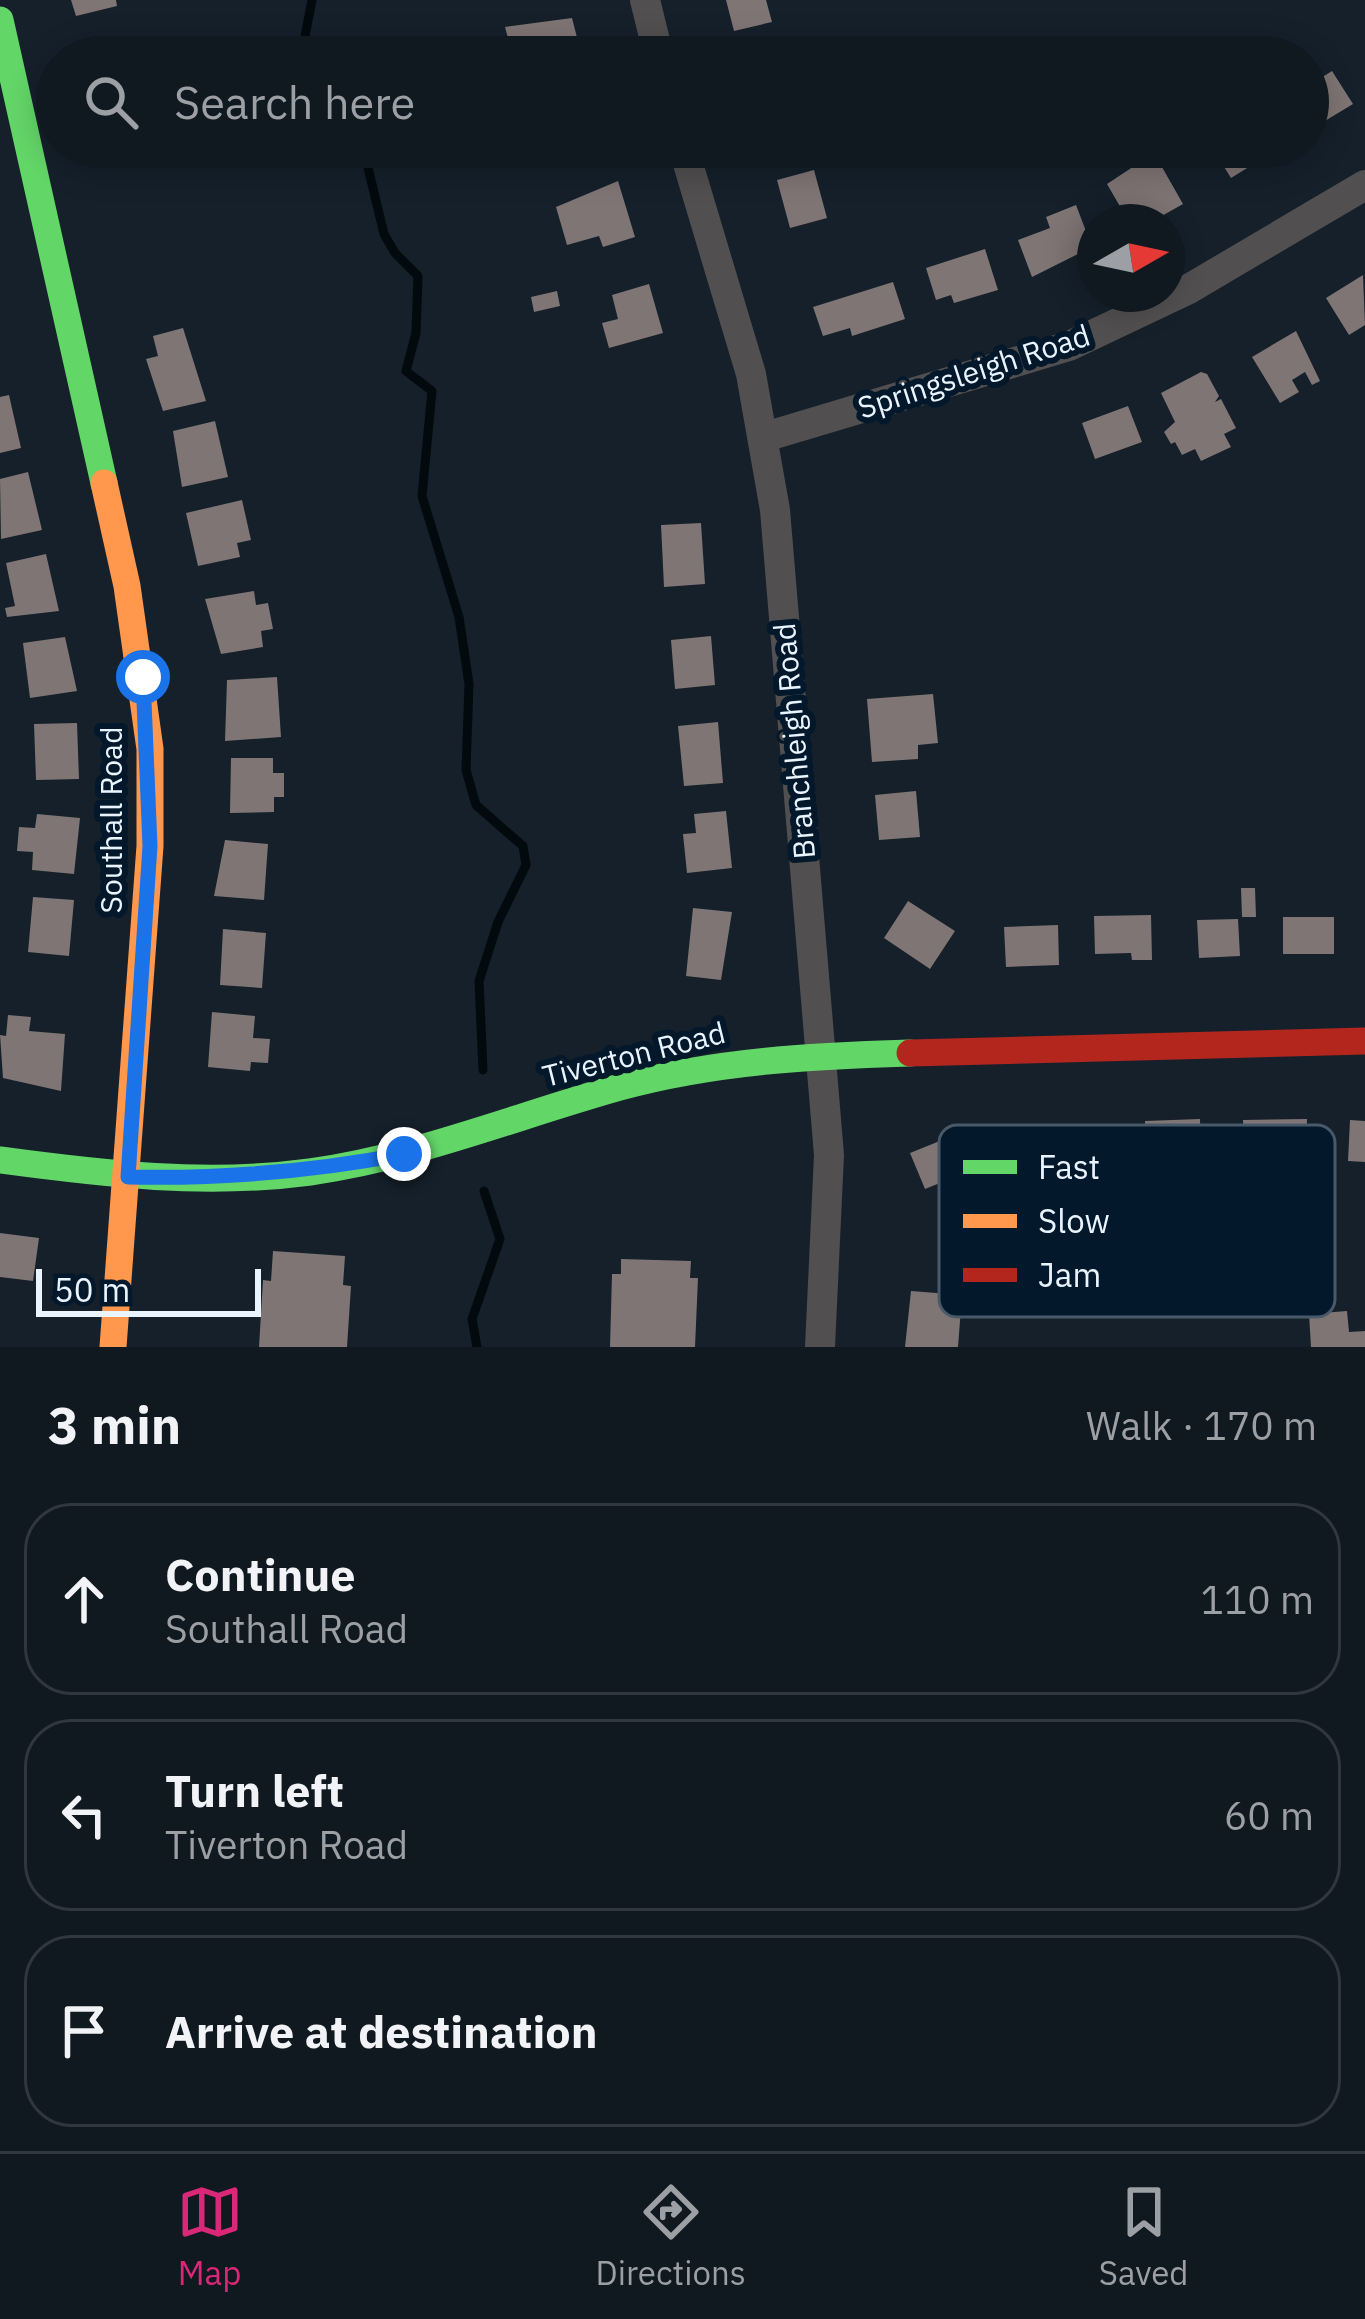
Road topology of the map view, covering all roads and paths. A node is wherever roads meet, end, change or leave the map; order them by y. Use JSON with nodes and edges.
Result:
{"nodes":[{"id":1,"x":645,"y":0,"type":"edge"},
{"id":2,"x":0,"y":20,"type":"edge"},
{"id":3,"x":653,"y":36,"type":"edge"},
{"id":4,"x":689,"y":168,"type":"edge"},
{"id":5,"x":1365,"y":185,"type":"edge"},
{"id":6,"x":765,"y":437,"type":"junction"},
{"id":7,"x":1365,"y":1041,"type":"edge"},
{"id":8,"x":822,"y":1053,"type":"junction"},
{"id":9,"x":0,"y":1160,"type":"edge"},
{"id":10,"x":128,"y":1177,"type":"junction"},
{"id":11,"x":113,"y":1347,"type":"edge"},
{"id":12,"x":820,"y":1347,"type":"edge"}],
"edges":[{"from":1,"to":3,"type":"street"},
{"from":2,"to":10,"type":"street","name":"Southall Road"},
{"from":4,"to":6,"type":"street","name":"Branchleigh Road"},
{"from":5,"to":6,"type":"street","name":"Springsleigh Road"},
{"from":6,"to":8,"type":"street","name":"Branchleigh Road"},
{"from":7,"to":8,"type":"street","name":"Tiverton Road"},
{"from":8,"to":10,"type":"street","name":"Tiverton Road"},
{"from":8,"to":12,"type":"street","name":"Branchleigh Road"},
{"from":9,"to":10,"type":"street","name":"Tiverton Road"},
{"from":10,"to":11,"type":"street","name":"Southall Road"}]}
